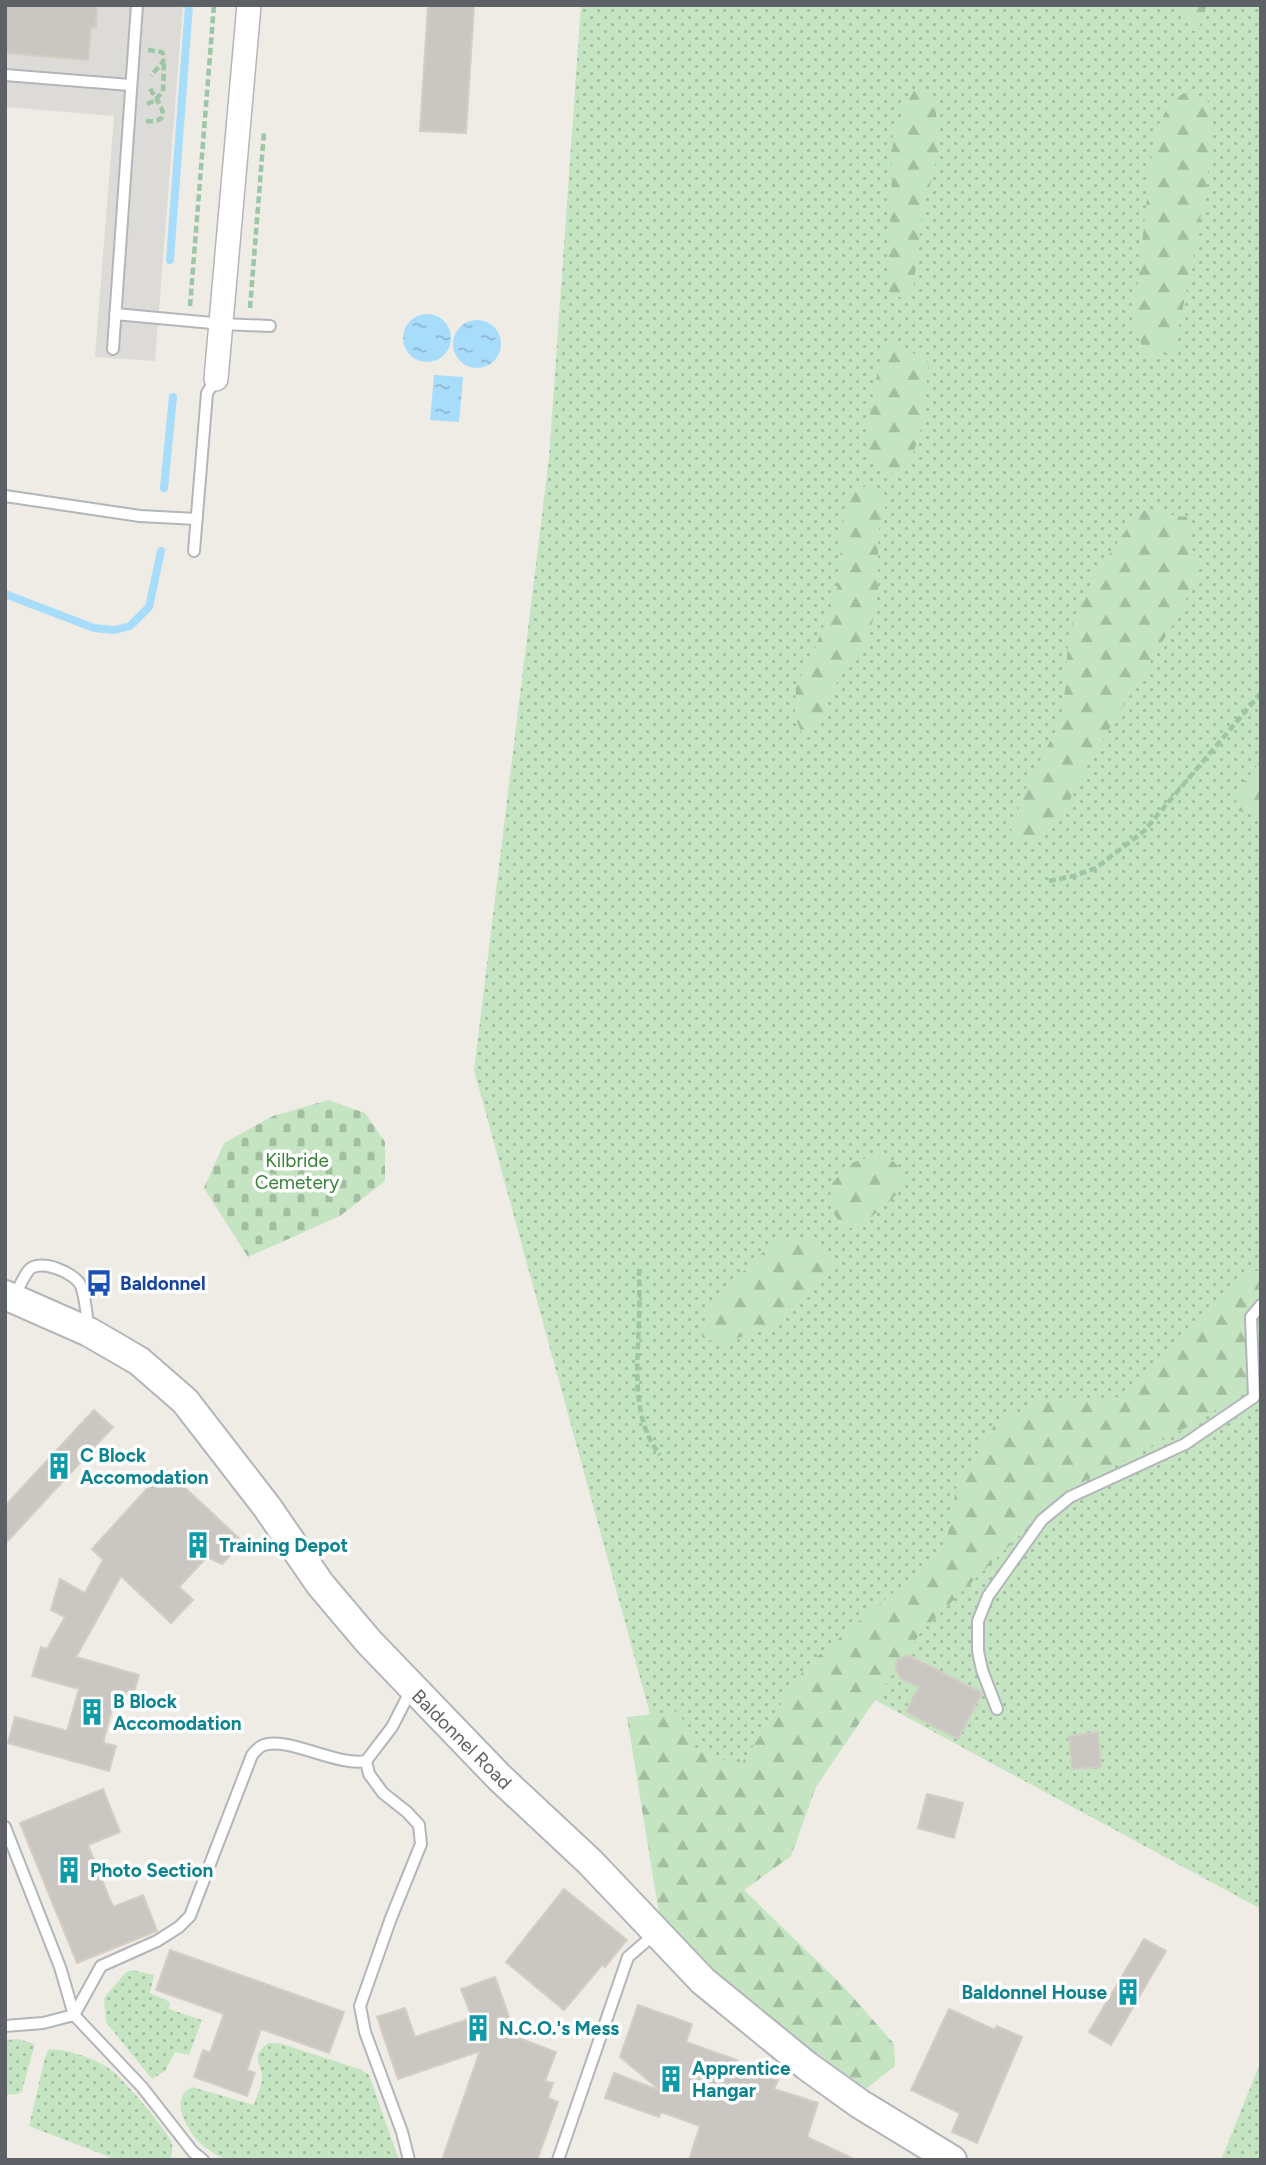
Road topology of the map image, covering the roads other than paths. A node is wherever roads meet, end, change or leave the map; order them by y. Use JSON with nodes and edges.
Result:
{"nodes":[{"id":1,"x":137,"y":5,"type":"edge"},
{"id":2,"x":249,"y":5,"type":"edge"},
{"id":3,"x":5,"y":75,"type":"edge"},
{"id":4,"x":130,"y":85,"type":"junction"},
{"id":5,"x":116,"y":314,"type":"junction"},
{"id":6,"x":223,"y":324,"type":"junction"},
{"id":7,"x":270,"y":326,"type":"dead end"},
{"id":8,"x":113,"y":349,"type":"dead end"},
{"id":9,"x":216,"y":379,"type":"joint"},
{"id":10,"x":5,"y":496,"type":"edge"},
{"id":11,"x":197,"y":519,"type":"junction"},
{"id":12,"x":194,"y":551,"type":"dead end"},
{"id":13,"x":9,"y":1297,"type":"edge"},
{"id":14,"x":1261,"y":1306,"type":"edge"},
{"id":15,"x":89,"y":1332,"type":"junction"},
{"id":16,"x":412,"y":1689,"type":"junction"},
{"id":17,"x":997,"y":1709,"type":"dead end"},
{"id":18,"x":366,"y":1761,"type":"junction"},
{"id":19,"x":5,"y":1827,"type":"edge"},
{"id":20,"x":656,"y":1933,"type":"junction"},
{"id":21,"x":74,"y":2015,"type":"junction"},
{"id":22,"x":5,"y":2026,"type":"edge"},
{"id":23,"x":191,"y":2156,"type":"edge"},
{"id":24,"x":204,"y":2160,"type":"edge"},
{"id":25,"x":409,"y":2160,"type":"edge"},
{"id":26,"x":558,"y":2160,"type":"edge"},
{"id":27,"x":951,"y":2160,"type":"edge"}],
"edges":[{"from":1,"to":4,"type":"lane"},
{"from":2,"to":6,"type":"street"},
{"from":3,"to":4,"type":"lane"},
{"from":4,"to":5,"type":"lane"},
{"from":5,"to":6,"type":"lane"},
{"from":5,"to":8,"type":"lane"},
{"from":6,"to":7,"type":"lane"},
{"from":6,"to":9,"type":"street"},
{"from":9,"to":11,"type":"lane"},
{"from":10,"to":11,"type":"lane"},
{"from":11,"to":12,"type":"lane"},
{"from":13,"to":15,"type":"street","name":"Baldonnel Road"},
{"from":13,"to":15,"type":"lane"},
{"from":14,"to":17,"type":"lane"},
{"from":15,"to":16,"type":"street","name":"Baldonnel Road"},
{"from":16,"to":18,"type":"lane"},
{"from":16,"to":20,"type":"street","name":"Baldonnel Road"},
{"from":18,"to":21,"type":"lane"},
{"from":18,"to":25,"type":"lane"},
{"from":19,"to":21,"type":"lane"},
{"from":20,"to":26,"type":"lane"},
{"from":20,"to":27,"type":"street","name":"Baldonnel Road"},
{"from":21,"to":22,"type":"lane"},
{"from":21,"to":23,"type":"lane"},
{"from":23,"to":24,"type":"lane"}]}
